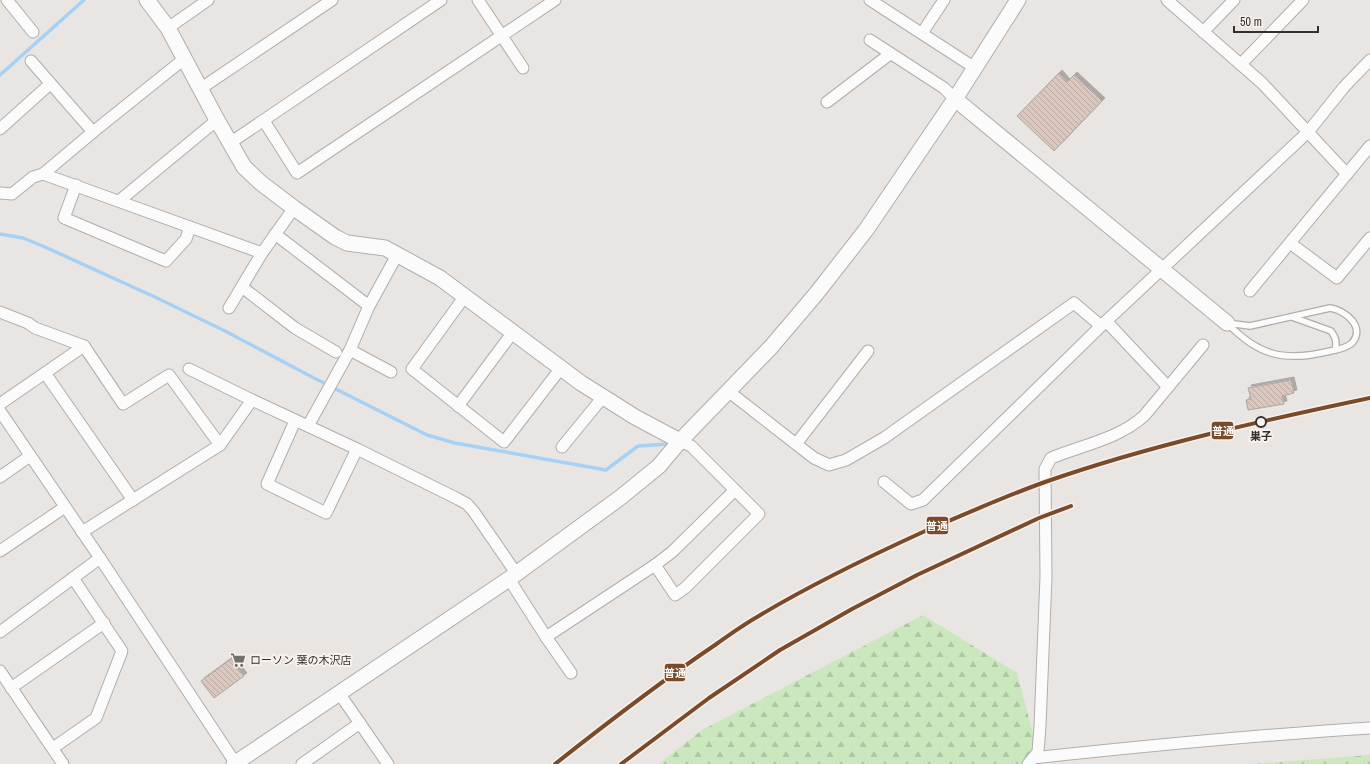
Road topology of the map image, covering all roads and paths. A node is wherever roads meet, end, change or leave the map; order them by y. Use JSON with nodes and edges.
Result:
{"nodes":[{"id":1,"x":8,"y":0,"type":"edge"},
{"id":2,"x":147,"y":0,"type":"edge"},
{"id":3,"x":208,"y":0,"type":"edge"},
{"id":4,"x":440,"y":0,"type":"edge"},
{"id":5,"x":478,"y":0,"type":"edge"},
{"id":6,"x":555,"y":0,"type":"edge"},
{"id":7,"x":870,"y":0,"type":"edge"},
{"id":8,"x":944,"y":0,"type":"edge"},
{"id":9,"x":1018,"y":0,"type":"edge"},
{"id":10,"x":1167,"y":0,"type":"edge"},
{"id":11,"x":1234,"y":0,"type":"edge"},
{"id":12,"x":1303,"y":0,"type":"edge"},
{"id":13,"x":329,"y":1,"type":"edge"},
{"id":14,"x":168,"y":28,"type":"junction"},
{"id":15,"x":33,"y":32,"type":"dead end"},
{"id":16,"x":1204,"y":32,"type":"junction"},
{"id":17,"x":922,"y":33,"type":"junction"},
{"id":18,"x":502,"y":36,"type":"junction"},
{"id":19,"x":870,"y":40,"type":"dead end"},
{"id":20,"x":890,"y":54,"type":"junction"},
{"id":21,"x":184,"y":59,"type":"junction"},
{"id":22,"x":1370,"y":60,"type":"edge"},
{"id":23,"x":30,"y":61,"type":"dead end"},
{"id":24,"x":1241,"y":64,"type":"junction"},
{"id":25,"x":523,"y":68,"type":"dead end"},
{"id":26,"x":975,"y":68,"type":"junction"},
{"id":27,"x":50,"y":84,"type":"junction"},
{"id":28,"x":200,"y":89,"type":"junction"},
{"id":29,"x":955,"y":99,"type":"junction"},
{"id":30,"x":827,"y":102,"type":"dead end"},
{"id":31,"x":217,"y":120,"type":"junction"},
{"id":32,"x":264,"y":121,"type":"junction"},
{"id":33,"x":0,"y":129,"type":"edge"},
{"id":34,"x":93,"y":132,"type":"junction"},
{"id":35,"x":1308,"y":132,"type":"junction"},
{"id":36,"x":230,"y":143,"type":"junction"},
{"id":37,"x":1370,"y":146,"type":"edge"},
{"id":38,"x":44,"y":174,"type":"junction"},
{"id":39,"x":1347,"y":174,"type":"junction"},
{"id":40,"x":76,"y":185,"type":"junction"},
{"id":41,"x":0,"y":193,"type":"edge"},
{"id":42,"x":119,"y":201,"type":"junction"},
{"id":43,"x":294,"y":208,"type":"junction"},
{"id":44,"x":190,"y":227,"type":"junction"},
{"id":45,"x":275,"y":234,"type":"junction"},
{"id":46,"x":1370,"y":238,"type":"edge"},
{"id":47,"x":1290,"y":243,"type":"junction"},
{"id":48,"x":262,"y":253,"type":"junction"},
{"id":49,"x":397,"y":255,"type":"junction"},
{"id":50,"x":1162,"y":270,"type":"junction"},
{"id":51,"x":242,"y":287,"type":"junction"},
{"id":52,"x":1250,"y":292,"type":"dead end"},
{"id":53,"x":465,"y":296,"type":"junction"},
{"id":54,"x":369,"y":306,"type":"junction"},
{"id":55,"x":229,"y":308,"type":"dead end"},
{"id":56,"x":0,"y":312,"type":"edge"},
{"id":57,"x":1291,"y":317,"type":"junction"},
{"id":58,"x":1227,"y":323,"type":"junction"},
{"id":59,"x":1104,"y":324,"type":"junction"},
{"id":60,"x":513,"y":332,"type":"junction"},
{"id":61,"x":84,"y":346,"type":"junction"},
{"id":62,"x":1203,"y":346,"type":"dead end"},
{"id":63,"x":350,"y":350,"type":"junction"},
{"id":64,"x":1335,"y":350,"type":"junction"},
{"id":65,"x":336,"y":352,"type":"dead end"},
{"id":66,"x":868,"y":352,"type":"dead end"},
{"id":67,"x":561,"y":368,"type":"junction"},
{"id":68,"x":189,"y":369,"type":"dead end"},
{"id":69,"x":391,"y":372,"type":"dead end"},
{"id":70,"x":44,"y":373,"type":"junction"},
{"id":71,"x":1168,"y":387,"type":"junction"},
{"id":72,"x":728,"y":391,"type":"junction"},
{"id":73,"x":603,"y":397,"type":"junction"},
{"id":74,"x":252,"y":400,"type":"junction"},
{"id":75,"x":0,"y":404,"type":"edge"},
{"id":76,"x":458,"y":406,"type":"junction"},
{"id":77,"x":0,"y":411,"type":"edge"},
{"id":78,"x":295,"y":421,"type":"junction"},
{"id":79,"x":308,"y":426,"type":"junction"},
{"id":80,"x":680,"y":441,"type":"junction"},
{"id":81,"x":796,"y":444,"type":"junction"},
{"id":82,"x":220,"y":445,"type":"junction"},
{"id":83,"x":562,"y":447,"type":"dead end"},
{"id":84,"x":357,"y":449,"type":"junction"},
{"id":85,"x":30,"y":456,"type":"junction"},
{"id":86,"x":0,"y":477,"type":"edge"},
{"id":87,"x":884,"y":482,"type":"dead end"},
{"id":88,"x":735,"y":490,"type":"junction"},
{"id":89,"x":133,"y":500,"type":"junction"},
{"id":90,"x":65,"y":507,"type":"junction"},
{"id":91,"x":82,"y":532,"type":"junction"},
{"id":92,"x":0,"y":551,"type":"edge"},
{"id":93,"x":100,"y":558,"type":"junction"},
{"id":94,"x":655,"y":565,"type":"junction"},
{"id":95,"x":513,"y":576,"type":"junction"},
{"id":96,"x":73,"y":578,"type":"junction"},
{"id":97,"x":104,"y":623,"type":"junction"},
{"id":98,"x":2,"y":626,"type":"edge"},
{"id":99,"x":546,"y":637,"type":"junction"},
{"id":100,"x":0,"y":671,"type":"edge"},
{"id":101,"x":571,"y":673,"type":"dead end"},
{"id":102,"x":11,"y":688,"type":"junction"},
{"id":103,"x":339,"y":693,"type":"junction"},
{"id":104,"x":360,"y":723,"type":"junction"},
{"id":105,"x":1370,"y":728,"type":"edge"},
{"id":106,"x":53,"y":748,"type":"junction"},
{"id":107,"x":1030,"y":761,"type":"edge"},
{"id":108,"x":63,"y":764,"type":"edge"},
{"id":109,"x":235,"y":764,"type":"edge"},
{"id":110,"x":302,"y":764,"type":"edge"},
{"id":111,"x":388,"y":764,"type":"edge"}],
"edges":[{"from":1,"to":15,"type":"street"},
{"from":2,"to":14,"type":"street"},
{"from":3,"to":14,"type":"street"},
{"from":4,"to":32,"type":"street"},
{"from":5,"to":18,"type":"street"},
{"from":6,"to":18,"type":"street"},
{"from":7,"to":17,"type":"street"},
{"from":8,"to":17,"type":"street"},
{"from":9,"to":26,"type":"street"},
{"from":10,"to":16,"type":"street"},
{"from":11,"to":16,"type":"street"},
{"from":12,"to":24,"type":"street"},
{"from":13,"to":28,"type":"street"},
{"from":14,"to":21,"type":"street"},
{"from":16,"to":24,"type":"street"},
{"from":17,"to":26,"type":"street"},
{"from":18,"to":25,"type":"street"},
{"from":18,"to":32,"type":"street"},
{"from":19,"to":20,"type":"street"},
{"from":20,"to":29,"type":"street"},
{"from":20,"to":30,"type":"street"},
{"from":21,"to":28,"type":"street"},
{"from":21,"to":34,"type":"street"},
{"from":22,"to":35,"type":"street"},
{"from":23,"to":27,"type":"street"},
{"from":24,"to":35,"type":"street"},
{"from":26,"to":29,"type":"street"},
{"from":27,"to":33,"type":"street"},
{"from":27,"to":34,"type":"street"},
{"from":28,"to":31,"type":"street"},
{"from":29,"to":50,"type":"street"},
{"from":29,"to":72,"type":"street"},
{"from":31,"to":36,"type":"street"},
{"from":31,"to":42,"type":"street"},
{"from":32,"to":36,"type":"street"},
{"from":34,"to":38,"type":"street"},
{"from":35,"to":39,"type":"street"},
{"from":35,"to":50,"type":"street"},
{"from":36,"to":43,"type":"street"},
{"from":37,"to":39,"type":"street"},
{"from":38,"to":40,"type":"street"},
{"from":38,"to":41,"type":"street"},
{"from":39,"to":47,"type":"street"},
{"from":40,"to":42,"type":"street"},
{"from":40,"to":44,"type":"street"},
{"from":42,"to":44,"type":"street"},
{"from":43,"to":45,"type":"street"},
{"from":43,"to":49,"type":"street"},
{"from":44,"to":48,"type":"street"},
{"from":45,"to":48,"type":"street"},
{"from":45,"to":54,"type":"street"},
{"from":46,"to":47,"type":"street"},
{"from":47,"to":52,"type":"street"},
{"from":48,"to":51,"type":"street"},
{"from":49,"to":53,"type":"street"},
{"from":49,"to":54,"type":"street"},
{"from":50,"to":58,"type":"street"},
{"from":50,"to":59,"type":"street"},
{"from":51,"to":55,"type":"street"},
{"from":51,"to":65,"type":"street"},
{"from":53,"to":60,"type":"street"},
{"from":53,"to":76,"type":"street"},
{"from":54,"to":63,"type":"street"},
{"from":56,"to":61,"type":"street"},
{"from":57,"to":58,"type":"lane"},
{"from":57,"to":64,"type":"lane"},
{"from":57,"to":64,"type":"lane"},
{"from":58,"to":64,"type":"lane"},
{"from":59,"to":71,"type":"street"},
{"from":59,"to":81,"type":"street"},
{"from":59,"to":87,"type":"street"},
{"from":60,"to":67,"type":"street"},
{"from":60,"to":76,"type":"street"},
{"from":61,"to":70,"type":"street"},
{"from":61,"to":82,"type":"street"},
{"from":62,"to":71,"type":"street"},
{"from":63,"to":69,"type":"street"},
{"from":63,"to":79,"type":"street"},
{"from":66,"to":81,"type":"street"},
{"from":67,"to":73,"type":"street"},
{"from":67,"to":76,"type":"street"},
{"from":68,"to":74,"type":"street"},
{"from":70,"to":75,"type":"street"},
{"from":70,"to":89,"type":"street"},
{"from":71,"to":107,"type":"street"},
{"from":72,"to":80,"type":"street"},
{"from":72,"to":81,"type":"street"},
{"from":73,"to":80,"type":"street"},
{"from":73,"to":83,"type":"street"},
{"from":74,"to":78,"type":"street"},
{"from":74,"to":82,"type":"street"},
{"from":77,"to":85,"type":"street"},
{"from":78,"to":79,"type":"street"},
{"from":78,"to":84,"type":"street"},
{"from":79,"to":84,"type":"street"},
{"from":80,"to":88,"type":"street"},
{"from":80,"to":95,"type":"street"},
{"from":82,"to":89,"type":"street"},
{"from":84,"to":95,"type":"street"},
{"from":85,"to":86,"type":"street"},
{"from":85,"to":90,"type":"street"},
{"from":88,"to":94,"type":"street"},
{"from":88,"to":94,"type":"street"},
{"from":89,"to":91,"type":"street"},
{"from":90,"to":91,"type":"street"},
{"from":90,"to":92,"type":"street"},
{"from":91,"to":93,"type":"street"},
{"from":93,"to":96,"type":"street"},
{"from":93,"to":109,"type":"street"},
{"from":94,"to":99,"type":"street"},
{"from":95,"to":99,"type":"street"},
{"from":95,"to":103,"type":"street"},
{"from":96,"to":97,"type":"street"},
{"from":96,"to":98,"type":"street"},
{"from":97,"to":102,"type":"street"},
{"from":97,"to":106,"type":"street"},
{"from":99,"to":101,"type":"street"},
{"from":100,"to":102,"type":"street"},
{"from":102,"to":106,"type":"street"},
{"from":103,"to":104,"type":"street"},
{"from":103,"to":109,"type":"street"},
{"from":104,"to":110,"type":"street"},
{"from":104,"to":111,"type":"street"},
{"from":105,"to":107,"type":"street"},
{"from":106,"to":108,"type":"street"}]}
